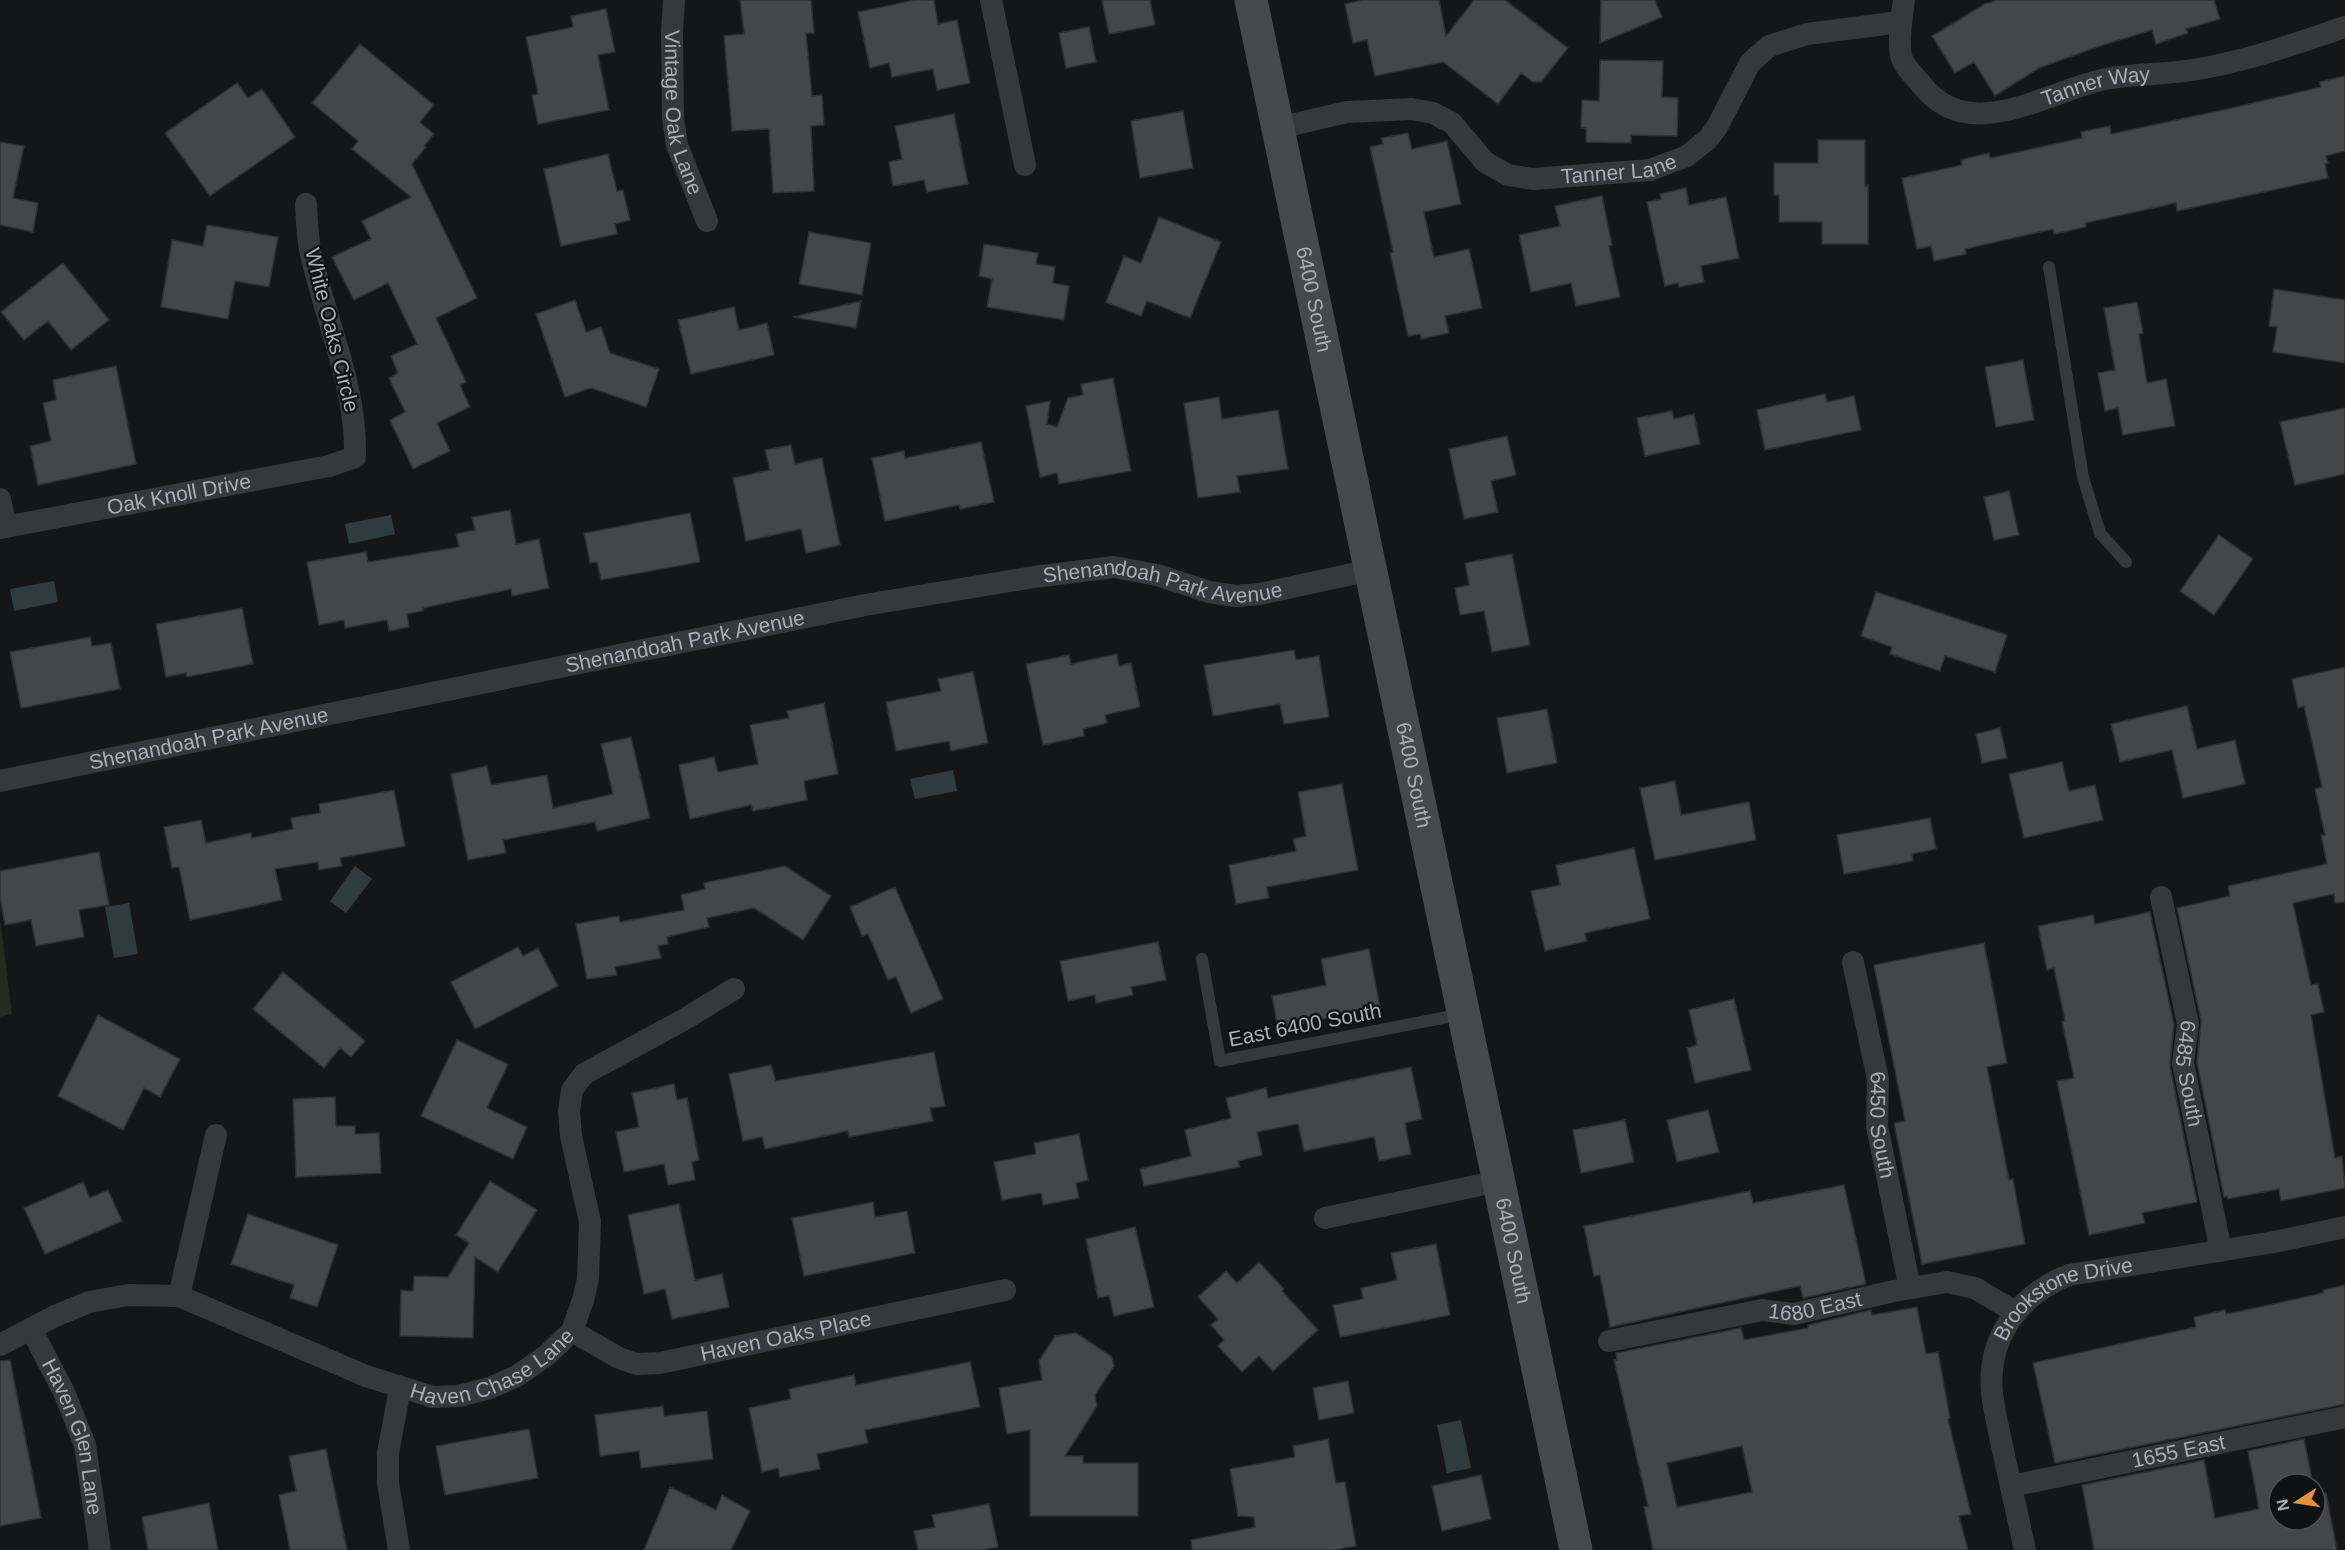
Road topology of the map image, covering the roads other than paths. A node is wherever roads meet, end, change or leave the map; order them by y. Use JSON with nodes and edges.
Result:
{"nodes":[{"id":1,"x":674,"y":0,"type":"edge"},
{"id":2,"x":991,"y":0,"type":"edge"},
{"id":3,"x":1251,"y":0,"type":"edge"},
{"id":4,"x":1902,"y":11,"type":"edge"},
{"id":5,"x":2345,"y":27,"type":"edge"},
{"id":6,"x":1278,"y":128,"type":"junction"},
{"id":7,"x":1025,"y":165,"type":"dead end"},
{"id":8,"x":306,"y":204,"type":"dead end"},
{"id":9,"x":707,"y":221,"type":"dead end"},
{"id":10,"x":2049,"y":267,"type":"dead end"},
{"id":11,"x":355,"y":457,"type":"joint"},
{"id":12,"x":0,"y":499,"type":"edge"},
{"id":13,"x":3,"y":528,"type":"edge"},
{"id":14,"x":2126,"y":562,"type":"dead end"},
{"id":15,"x":1371,"y":570,"type":"junction"},
{"id":16,"x":0,"y":781,"type":"edge"},
{"id":17,"x":2161,"y":897,"type":"dead end"},
{"id":18,"x":1202,"y":958,"type":"dead end"},
{"id":19,"x":1853,"y":962,"type":"dead end"},
{"id":20,"x":734,"y":989,"type":"dead end"},
{"id":21,"x":1464,"y":1014,"type":"junction"},
{"id":22,"x":216,"y":1135,"type":"dead end"},
{"id":23,"x":1499,"y":1181,"type":"junction"},
{"id":24,"x":1325,"y":1218,"type":"dead end"},
{"id":25,"x":2345,"y":1227,"type":"edge"},
{"id":26,"x":2221,"y":1251,"type":"junction"},
{"id":27,"x":1910,"y":1288,"type":"junction"},
{"id":28,"x":1005,"y":1290,"type":"dead end"},
{"id":29,"x":179,"y":1296,"type":"junction"},
{"id":30,"x":2015,"y":1312,"type":"junction"},
{"id":31,"x":31,"y":1329,"type":"junction"},
{"id":32,"x":572,"y":1331,"type":"junction"},
{"id":33,"x":1609,"y":1341,"type":"dead end"},
{"id":34,"x":0,"y":1345,"type":"edge"},
{"id":35,"x":400,"y":1388,"type":"junction"},
{"id":36,"x":2345,"y":1418,"type":"edge"},
{"id":37,"x":2011,"y":1486,"type":"junction"},
{"id":38,"x":100,"y":1550,"type":"edge"},
{"id":39,"x":399,"y":1550,"type":"edge"},
{"id":40,"x":1574,"y":1550,"type":"edge"},
{"id":41,"x":2025,"y":1550,"type":"edge"}],
"edges":[{"from":1,"to":9,"type":"street","name":"Vintage Oak Lane"},
{"from":2,"to":7,"type":"street"},
{"from":3,"to":6,"type":"street","name":"6400 South"},
{"from":4,"to":5,"type":"street","name":"Tanner Way"},
{"from":4,"to":6,"type":"street","name":"Tanner Lane"},
{"from":6,"to":15,"type":"street","name":"6400 South"},
{"from":8,"to":11,"type":"street","name":"White Oaks Circle"},
{"from":10,"to":14,"type":"lane"},
{"from":11,"to":13,"type":"street","name":"Oak Knoll Drive"},
{"from":12,"to":13,"type":"street"},
{"from":15,"to":16,"type":"street","name":"Shenandoah Park Avenue"},
{"from":15,"to":21,"type":"street","name":"6400 South"},
{"from":17,"to":26,"type":"street","name":"6485 South"},
{"from":18,"to":21,"type":"lane","name":"East 6400 South"},
{"from":19,"to":27,"type":"street","name":"6450 South"},
{"from":20,"to":32,"type":"street","name":"Haven Chase Lane"},
{"from":21,"to":23,"type":"street","name":"6400 South"},
{"from":22,"to":29,"type":"street"},
{"from":23,"to":24,"type":"street"},
{"from":23,"to":40,"type":"street","name":"6400 South"},
{"from":25,"to":26,"type":"street","name":"Brookstone Drive"},
{"from":26,"to":30,"type":"street","name":"Brookstone Drive"},
{"from":27,"to":30,"type":"street","name":"1680 East"},
{"from":27,"to":33,"type":"street","name":"1680 East"},
{"from":28,"to":32,"type":"street","name":"Haven Oaks Place"},
{"from":29,"to":31,"type":"street","name":"Haven Chase Lane"},
{"from":29,"to":35,"type":"street","name":"Haven Chase Lane"},
{"from":30,"to":37,"type":"street","name":"Brookstone Drive"},
{"from":31,"to":34,"type":"street","name":"Haven Chase Lane"},
{"from":31,"to":38,"type":"street","name":"Haven Glen Lane"},
{"from":32,"to":35,"type":"street","name":"Haven Chase Lane"},
{"from":35,"to":39,"type":"street"},
{"from":36,"to":37,"type":"street","name":"1655 East"},
{"from":37,"to":41,"type":"street","name":"Brookstone Drive"}]}
